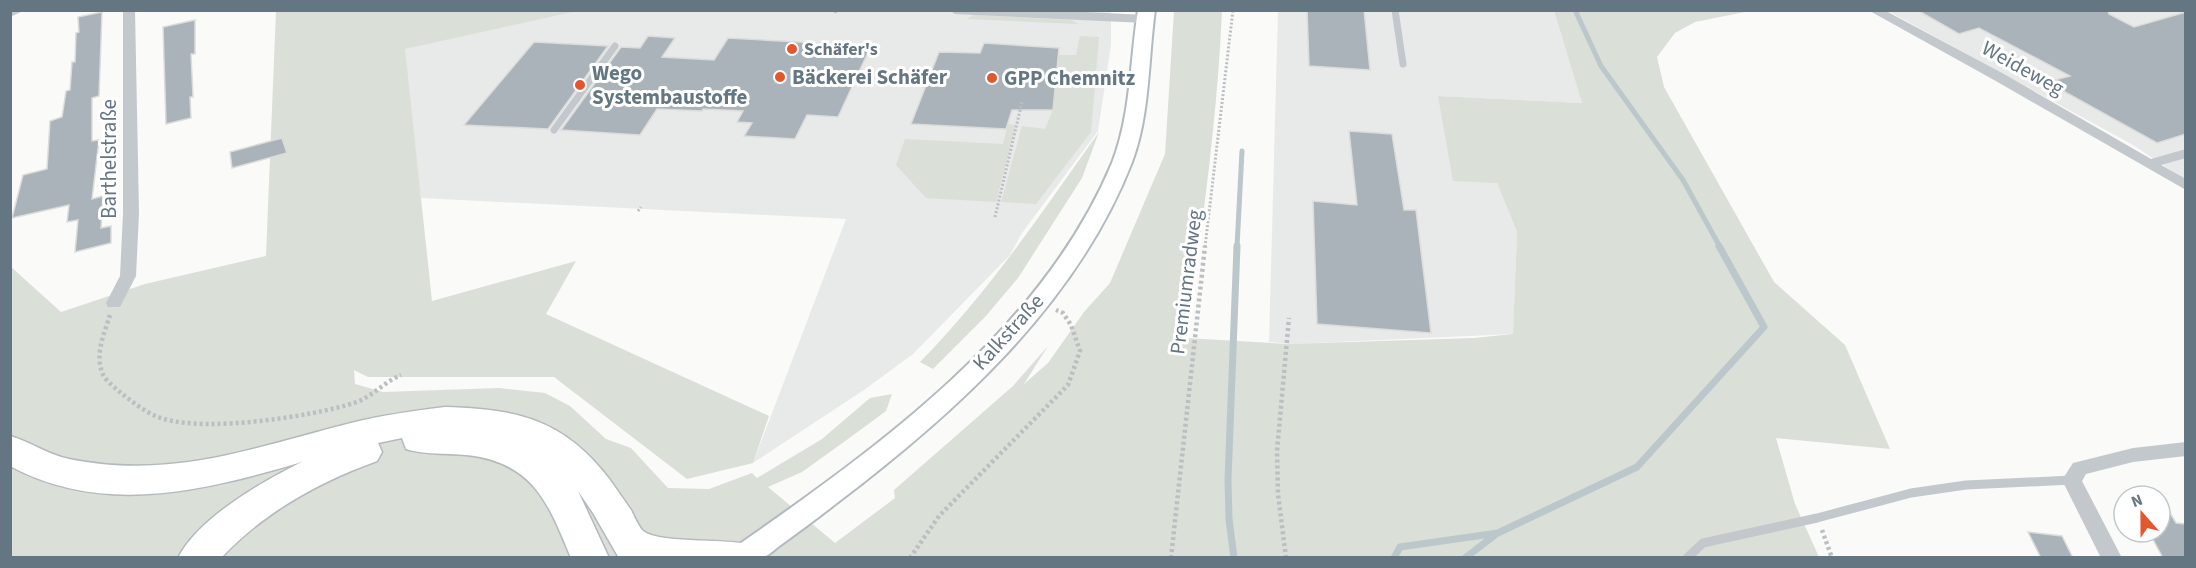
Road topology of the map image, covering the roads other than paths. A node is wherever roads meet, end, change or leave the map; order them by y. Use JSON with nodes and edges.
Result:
{"nodes":[{"id":1,"x":19,"y":10,"type":"edge"},
{"id":2,"x":129,"y":10,"type":"edge"},
{"id":3,"x":955,"y":10,"type":"edge"},
{"id":4,"x":1395,"y":10,"type":"edge"},
{"id":5,"x":1874,"y":10,"type":"edge"},
{"id":6,"x":10,"y":13,"type":"edge"},
{"id":7,"x":1146,"y":15,"type":"edge"},
{"id":8,"x":615,"y":46,"type":"dead end"},
{"id":9,"x":1403,"y":64,"type":"dead end"},
{"id":10,"x":554,"y":130,"type":"dead end"},
{"id":11,"x":2186,"y":153,"type":"edge"},
{"id":12,"x":2150,"y":164,"type":"junction"},
{"id":13,"x":2186,"y":186,"type":"edge"},
{"id":14,"x":114,"y":303,"type":"road end"},
{"id":15,"x":10,"y":449,"type":"edge"},
{"id":16,"x":2186,"y":449,"type":"edge"},
{"id":17,"x":2072,"y":480,"type":"junction"},
{"id":18,"x":634,"y":550,"type":"edge"},
{"id":19,"x":741,"y":557,"type":"edge"},
{"id":20,"x":197,"y":558,"type":"edge"},
{"id":21,"x":590,"y":558,"type":"edge"},
{"id":22,"x":1687,"y":558,"type":"edge"},
{"id":23,"x":2112,"y":558,"type":"edge"}],
"edges":[{"from":1,"to":6,"type":"street"},
{"from":2,"to":14,"type":"street","name":"Barthelstraße"},
{"from":3,"to":7,"type":"street","name":"Kalkstraße"},
{"from":4,"to":9,"type":"lane"},
{"from":5,"to":12,"type":"street","name":"Weideweg"},
{"from":7,"to":19,"type":"main road","name":"Kalkstraße"},
{"from":8,"to":10,"type":"lane"},
{"from":11,"to":12,"type":"street"},
{"from":12,"to":13,"type":"street","name":"Weideweg"},
{"from":15,"to":18,"type":"highway"},
{"from":16,"to":17,"type":"street"},
{"from":17,"to":22,"type":"lane"},
{"from":17,"to":23,"type":"street"},
{"from":18,"to":19,"type":"highway"},
{"from":20,"to":21,"type":"highway"}]}
